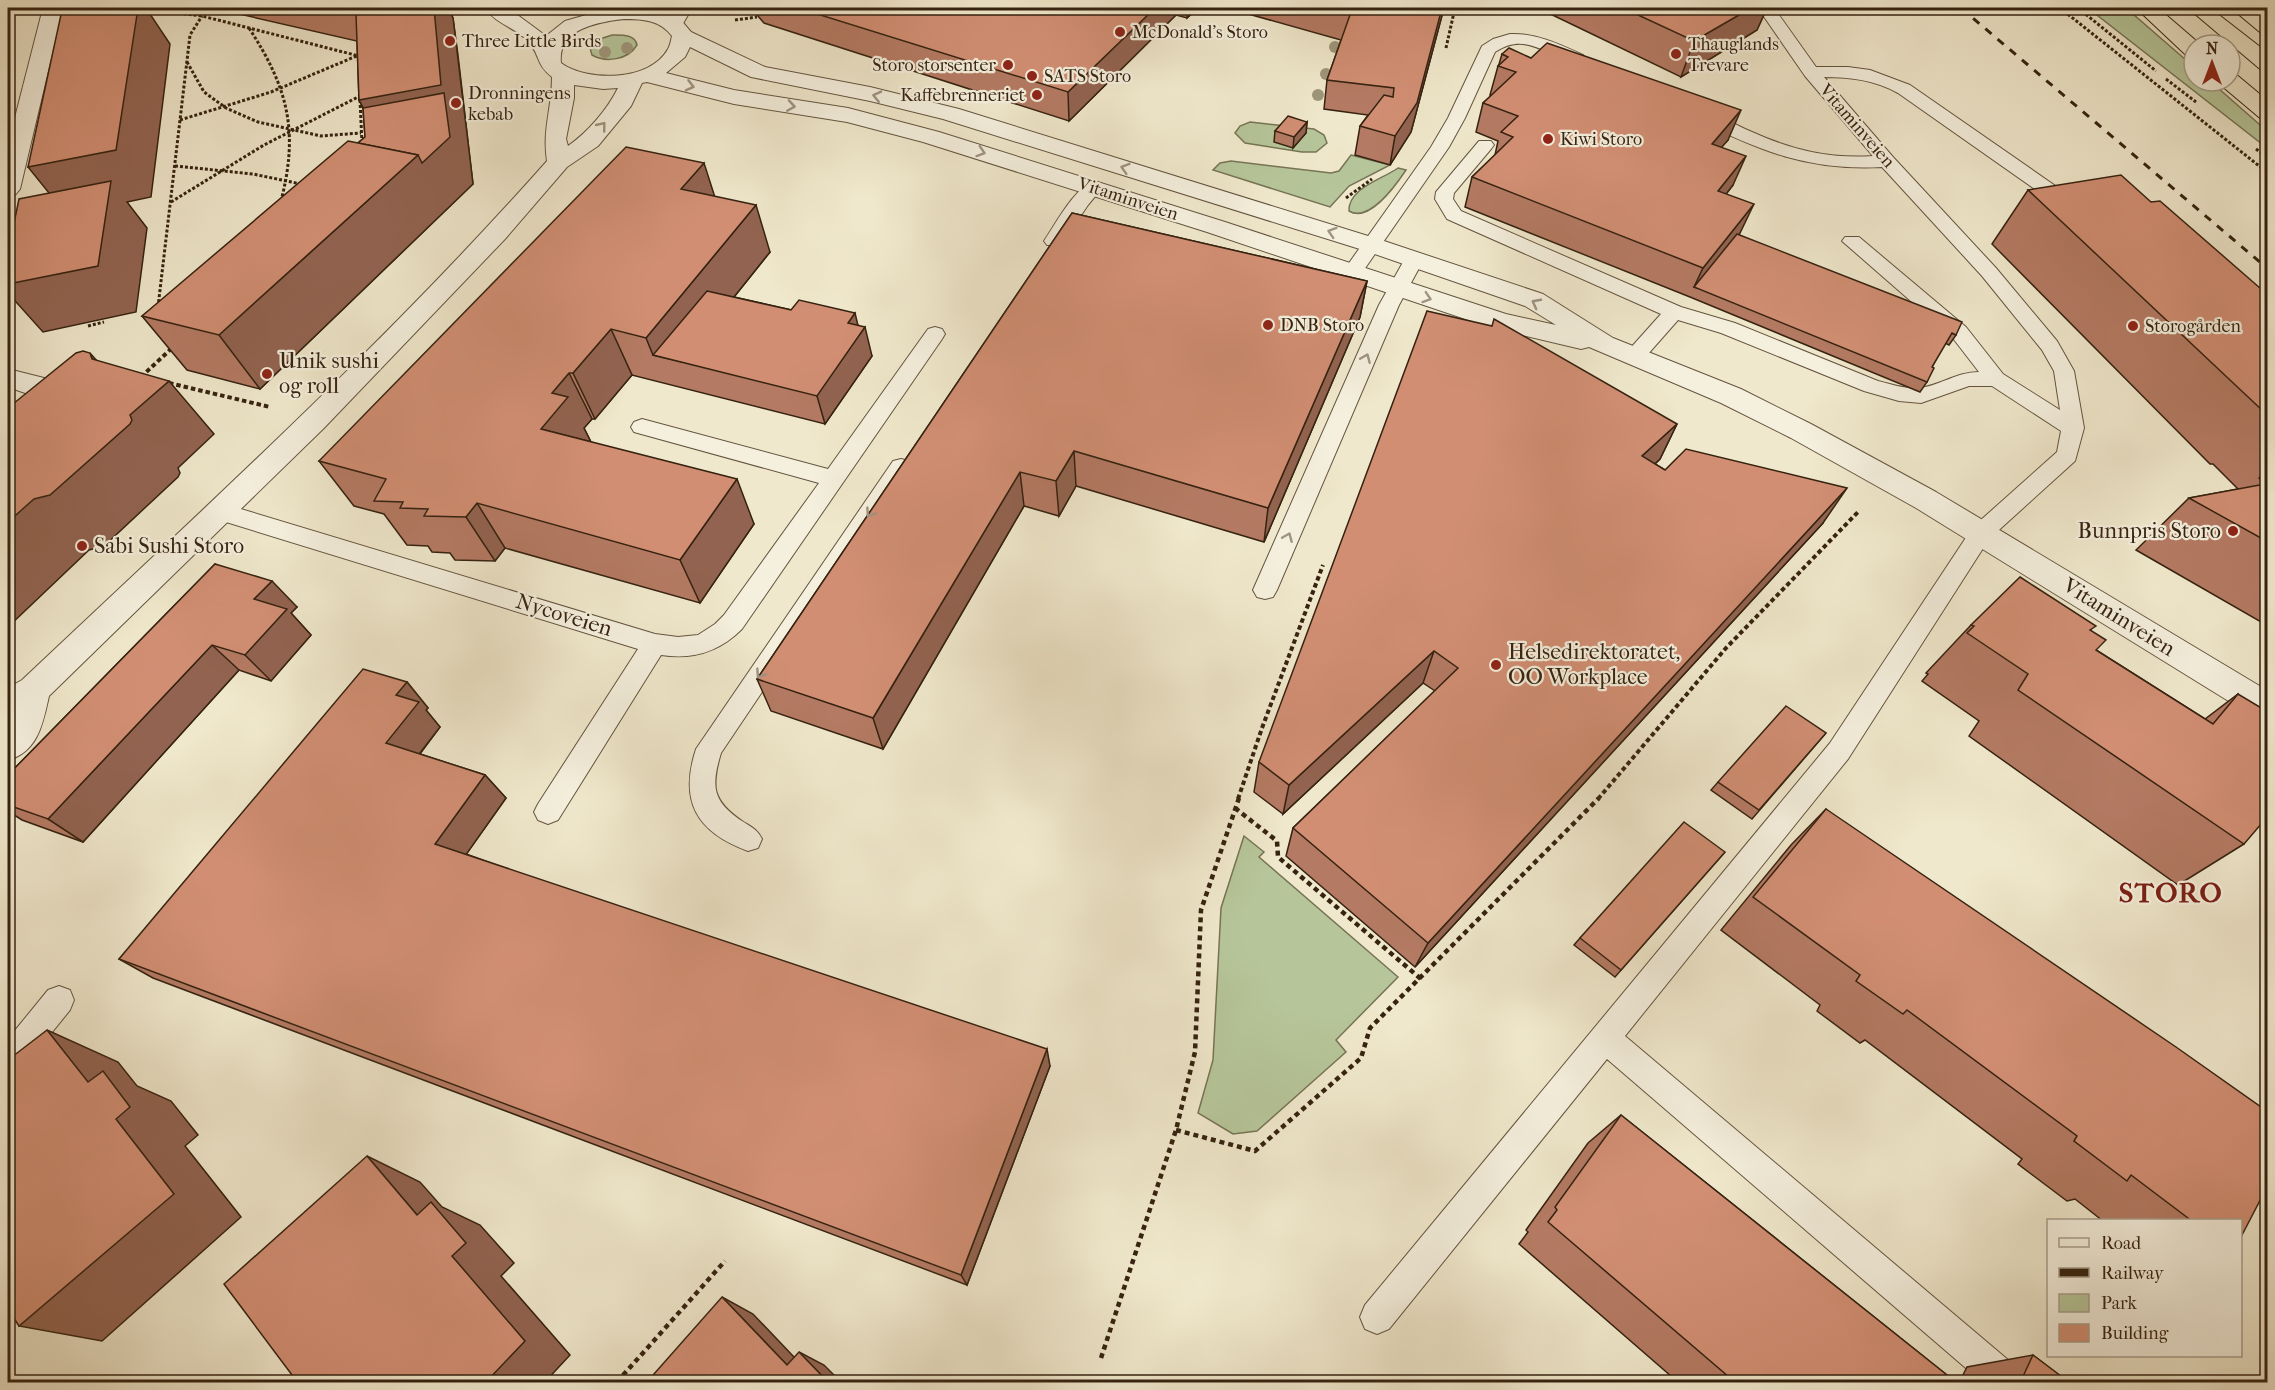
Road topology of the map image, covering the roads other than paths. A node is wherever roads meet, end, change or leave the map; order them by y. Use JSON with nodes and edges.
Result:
{"nodes":[{"id":1,"x":53,"y":8,"type":"edge"},
{"id":2,"x":495,"y":8,"type":"edge"},
{"id":3,"x":589,"y":8,"type":"edge"},
{"id":4,"x":1766,"y":8,"type":"edge"},
{"id":5,"x":2146,"y":8,"type":"edge"},
{"id":6,"x":2198,"y":8,"type":"edge"},
{"id":7,"x":2241,"y":8,"type":"edge"},
{"id":8,"x":614,"y":12,"type":"edge"},
{"id":9,"x":680,"y":22,"type":"edge"},
{"id":10,"x":2268,"y":28,"type":"edge"},
{"id":11,"x":2182,"y":40,"type":"edge"},
{"id":12,"x":548,"y":50,"type":"junction"},
{"id":13,"x":1589,"y":64,"type":"edge"},
{"id":14,"x":2268,"y":64,"type":"edge"},
{"id":15,"x":1811,"y":72,"type":"junction"},
{"id":16,"x":563,"y":76,"type":"junction"},
{"id":17,"x":640,"y":77,"type":"junction"},
{"id":18,"x":2242,"y":91,"type":"edge"},
{"id":19,"x":1687,"y":109,"type":"edge"},
{"id":20,"x":2268,"y":113,"type":"edge"},
{"id":21,"x":1485,"y":145,"type":"dead end"},
{"id":22,"x":1887,"y":161,"type":"junction"},
{"id":23,"x":559,"y":162,"type":"junction"},
{"id":24,"x":1093,"y":188,"type":"junction"},
{"id":25,"x":8,"y":189,"type":"edge"},
{"id":26,"x":2090,"y":219,"type":"edge"},
{"id":27,"x":1852,"y":241,"type":"dead end"},
{"id":28,"x":1372,"y":245,"type":"junction"},
{"id":29,"x":1414,"y":259,"type":"junction"},
{"id":30,"x":1041,"y":260,"type":"edge"},
{"id":31,"x":1352,"y":273,"type":"junction"},
{"id":32,"x":1397,"y":288,"type":"junction"},
{"id":33,"x":1674,"y":312,"type":"junction"},
{"id":34,"x":935,"y":334,"type":"dead end"},
{"id":35,"x":1604,"y":344,"type":"junction"},
{"id":36,"x":1634,"y":357,"type":"junction"},
{"id":37,"x":8,"y":378,"type":"edge"},
{"id":38,"x":1996,"y":379,"type":"junction"},
{"id":39,"x":642,"y":428,"type":"dead end"},
{"id":40,"x":2073,"y":428,"type":"junction"},
{"id":41,"x":915,"y":446,"type":"edge"},
{"id":42,"x":8,"y":462,"type":"edge"},
{"id":43,"x":835,"y":479,"type":"junction"},
{"id":44,"x":221,"y":512,"type":"junction"},
{"id":45,"x":1981,"y":533,"type":"junction"},
{"id":46,"x":1265,"y":590,"type":"dead end"},
{"id":47,"x":655,"y":644,"type":"junction"},
{"id":48,"x":21,"y":696,"type":"edge"},
{"id":49,"x":2264,"y":708,"type":"edge"},
{"id":50,"x":8,"y":746,"type":"edge"},
{"id":51,"x":548,"y":812,"type":"dead end"},
{"id":52,"x":748,"y":839,"type":"dead end"},
{"id":53,"x":58,"y":1000,"type":"dead end"},
{"id":54,"x":1605,"y":1038,"type":"junction"},
{"id":55,"x":8,"y":1062,"type":"edge"},
{"id":56,"x":1377,"y":1317,"type":"dead end"},
{"id":57,"x":2008,"y":1383,"type":"edge"}],
"edges":[{"from":1,"to":25,"type":"street"},
{"from":2,"to":12,"type":"street"},
{"from":3,"to":8,"type":"street"},
{"from":4,"to":15,"type":"lane"},
{"from":5,"to":11,"type":"highway"},
{"from":6,"to":14,"type":"highway"},
{"from":7,"to":10,"type":"highway"},
{"from":8,"to":9,"type":"street","name":"Vitaminveien"},
{"from":8,"to":12,"type":"street"},
{"from":9,"to":17,"type":"street"},
{"from":28,"to":9,"type":"street","name":"Vitaminveien","one_way":true},
{"from":12,"to":16,"type":"street"},
{"from":13,"to":28,"type":"lane"},
{"from":15,"to":22,"type":"lane","name":"Vitaminveien"},
{"from":15,"to":26,"type":"lane","name":"Vitaminveien"},
{"from":16,"to":17,"type":"street"},
{"from":16,"to":23,"type":"street"},
{"from":23,"to":17,"type":"street","one_way":true},
{"from":17,"to":24,"type":"street","name":"Vitaminveien","one_way":true},
{"from":18,"to":20,"type":"highway"},
{"from":19,"to":22,"type":"lane"},
{"from":21,"to":33,"type":"lane"},
{"from":22,"to":40,"type":"lane","name":"Vitaminveien"},
{"from":23,"to":44,"type":"street"},
{"from":24,"to":30,"type":"lane"},
{"from":24,"to":31,"type":"street","name":"Vitaminveien"},
{"from":27,"to":38,"type":"lane"},
{"from":28,"to":29,"type":"street","name":"Vitaminveien"},
{"from":28,"to":31,"type":"lane"},
{"from":29,"to":32,"type":"lane"},
{"from":35,"to":29,"type":"street","name":"Vitaminveien","one_way":true},
{"from":31,"to":32,"type":"street","name":"Vitaminveien"},
{"from":32,"to":35,"type":"street","name":"Vitaminveien","one_way":true},
{"from":46,"to":32,"type":"lane","one_way":true},
{"from":33,"to":36,"type":"lane"},
{"from":33,"to":38,"type":"lane"},
{"from":34,"to":43,"type":"lane","name":"Nycoveien"},
{"from":35,"to":36,"type":"street","name":"Vitaminveien"},
{"from":36,"to":45,"type":"street","name":"Vitaminveien"},
{"from":37,"to":42,"type":"street"},
{"from":38,"to":40,"type":"lane"},
{"from":39,"to":43,"type":"lane"},
{"from":40,"to":45,"type":"lane","name":"Vitaminveien"},
{"from":41,"to":52,"type":"lane","one_way":true},
{"from":43,"to":47,"type":"lane","name":"Nycoveien"},
{"from":44,"to":47,"type":"lane","name":"Nycoveien"},
{"from":44,"to":48,"type":"street"},
{"from":45,"to":49,"type":"street","name":"Vitaminveien"},
{"from":45,"to":54,"type":"lane"},
{"from":47,"to":51,"type":"lane"},
{"from":48,"to":50,"type":"street"},
{"from":53,"to":55,"type":"lane"},
{"from":54,"to":56,"type":"lane"},
{"from":54,"to":57,"type":"lane"}]}
